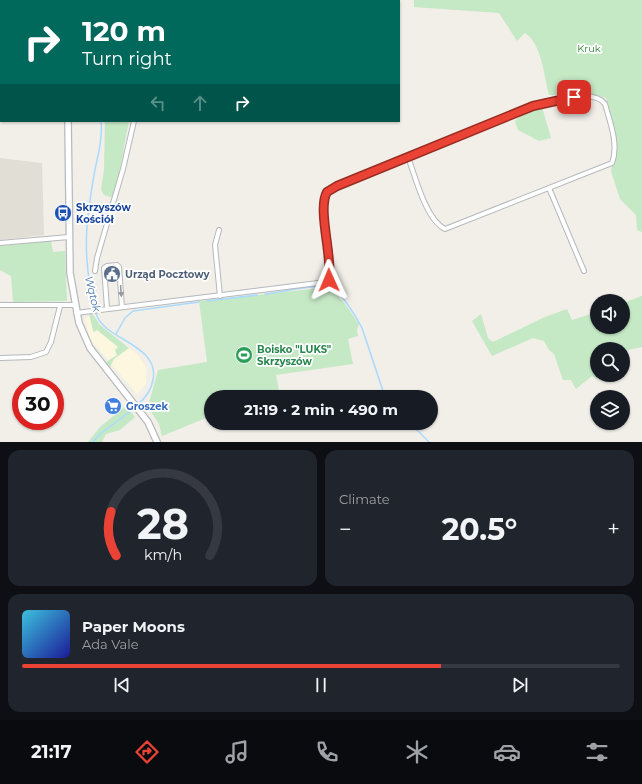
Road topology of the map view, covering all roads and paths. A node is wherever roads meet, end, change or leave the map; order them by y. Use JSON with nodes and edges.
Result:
{"nodes":[{"id":1,"x":68,"y":122,"type":"edge"},
{"id":2,"x":134,"y":122,"type":"edge"},
{"id":3,"x":408,"y":157,"type":"junction"},
{"id":4,"x":549,"y":188,"type":"junction"},
{"id":5,"x":219,"y":230,"type":"dead end"},
{"id":6,"x":69,"y":237,"type":"junction"},
{"id":7,"x":0,"y":243,"type":"edge"},
{"id":8,"x":95,"y":271,"type":"dead end"},
{"id":9,"x":584,"y":271,"type":"dead end"},
{"id":10,"x":220,"y":296,"type":"junction"},
{"id":11,"x":0,"y":305,"type":"edge"},
{"id":12,"x":60,"y":306,"type":"junction"},
{"id":13,"x":74,"y":306,"type":"junction"},
{"id":14,"x":122,"y":307,"type":"junction"},
{"id":15,"x":107,"y":308,"type":"junction"},
{"id":16,"x":76,"y":314,"type":"junction"},
{"id":17,"x":0,"y":358,"type":"edge"},
{"id":18,"x":157,"y":442,"type":"edge"}],
"edges":[{"from":1,"to":6,"type":"street"},
{"from":2,"to":8,"type":"street"},
{"from":3,"to":4,"type":"street"},
{"from":3,"to":4,"type":"street"},
{"from":3,"to":10,"type":"street"},
{"from":4,"to":9,"type":"street"},
{"from":5,"to":10,"type":"street"},
{"from":6,"to":7,"type":"street"},
{"from":6,"to":13,"type":"street"},
{"from":10,"to":14,"type":"street"},
{"from":11,"to":12,"type":"street"},
{"from":12,"to":13,"type":"street"},
{"from":12,"to":17,"type":"street"},
{"from":13,"to":16,"type":"street"},
{"from":14,"to":15,"type":"street"},
{"from":15,"to":14,"type":"street","one_way":true},
{"from":15,"to":16,"type":"street"},
{"from":16,"to":18,"type":"street"}]}
